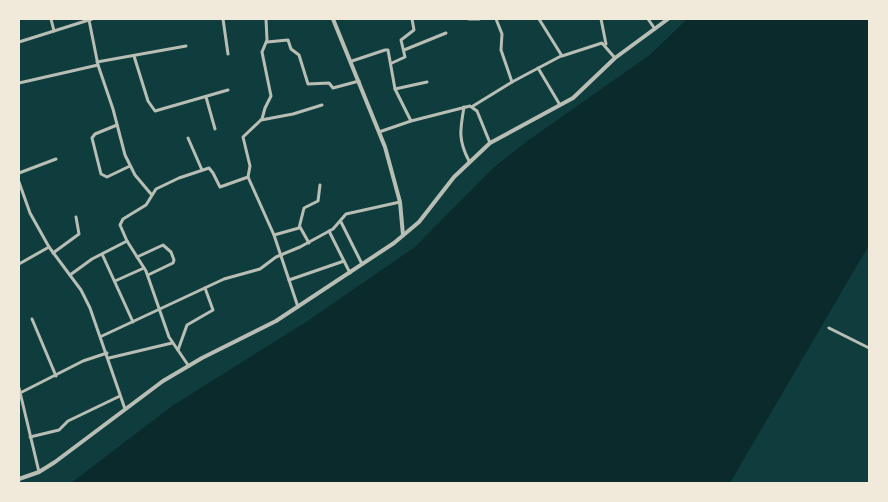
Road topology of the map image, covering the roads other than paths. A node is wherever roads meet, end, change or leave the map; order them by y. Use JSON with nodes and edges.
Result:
{"nodes":[{"id":1,"x":51,"y":19,"type":"edge"},
{"id":2,"x":90,"y":19,"type":"edge"},
{"id":3,"x":223,"y":19,"type":"edge"},
{"id":4,"x":266,"y":19,"type":"edge"},
{"id":5,"x":334,"y":19,"type":"edge"},
{"id":6,"x":412,"y":19,"type":"edge"},
{"id":7,"x":469,"y":19,"type":"edge"},
{"id":8,"x":479,"y":19,"type":"edge"},
{"id":9,"x":496,"y":19,"type":"edge"},
{"id":10,"x":539,"y":19,"type":"edge"},
{"id":11,"x":601,"y":19,"type":"edge"},
{"id":12,"x":648,"y":19,"type":"edge"},
{"id":13,"x":668,"y":19,"type":"edge"},
{"id":14,"x":655,"y":29,"type":"junction"},
{"id":15,"x":54,"y":30,"type":"junction"},
{"id":16,"x":446,"y":33,"type":"dead end"},
{"id":17,"x":19,"y":42,"type":"edge"},
{"id":18,"x":266,"y":42,"type":"junction"},
{"id":19,"x":606,"y":45,"type":"junction"},
{"id":20,"x":186,"y":46,"type":"dead end"},
{"id":21,"x":404,"y":50,"type":"junction"},
{"id":22,"x":228,"y":54,"type":"dead end"},
{"id":23,"x":134,"y":56,"type":"junction"},
{"id":24,"x":562,"y":56,"type":"junction"},
{"id":25,"x":615,"y":58,"type":"junction"},
{"id":26,"x":352,"y":61,"type":"junction"},
{"id":27,"x":392,"y":63,"type":"junction"},
{"id":28,"x":98,"y":64,"type":"junction"},
{"id":29,"x":538,"y":68,"type":"junction"},
{"id":30,"x":360,"y":82,"type":"junction"},
{"id":31,"x":427,"y":82,"type":"dead end"},
{"id":32,"x":512,"y":82,"type":"junction"},
{"id":33,"x":19,"y":83,"type":"edge"},
{"id":34,"x":395,"y":88,"type":"junction"},
{"id":35,"x":228,"y":90,"type":"dead end"},
{"id":36,"x":206,"y":97,"type":"junction"},
{"id":37,"x":322,"y":105,"type":"dead end"},
{"id":38,"x":560,"y":105,"type":"junction"},
{"id":39,"x":473,"y":106,"type":"junction"},
{"id":40,"x":464,"y":107,"type":"junction"},
{"id":41,"x":260,"y":120,"type":"junction"},
{"id":42,"x":411,"y":120,"type":"junction"},
{"id":43,"x":118,"y":125,"type":"junction"},
{"id":44,"x":215,"y":130,"type":"dead end"},
{"id":45,"x":379,"y":132,"type":"junction"},
{"id":46,"x":188,"y":138,"type":"dead end"},
{"id":47,"x":490,"y":143,"type":"junction"},
{"id":48,"x":56,"y":159,"type":"dead end"},
{"id":49,"x":470,"y":161,"type":"junction"},
{"id":50,"x":130,"y":166,"type":"junction"},
{"id":51,"x":202,"y":170,"type":"junction"},
{"id":52,"x":19,"y":173,"type":"edge"},
{"id":53,"x":248,"y":177,"type":"junction"},
{"id":54,"x":19,"y":182,"type":"edge"},
{"id":55,"x":320,"y":185,"type":"dead end"},
{"id":56,"x":151,"y":194,"type":"junction"},
{"id":57,"x":400,"y":202,"type":"junction"},
{"id":58,"x":76,"y":217,"type":"dead end"},
{"id":59,"x":341,"y":221,"type":"junction"},
{"id":60,"x":300,"y":226,"type":"junction"},
{"id":61,"x":329,"y":232,"type":"junction"},
{"id":62,"x":274,"y":235,"type":"junction"},
{"id":63,"x":403,"y":235,"type":"junction"},
{"id":64,"x":127,"y":241,"type":"junction"},
{"id":65,"x":309,"y":243,"type":"junction"},
{"id":66,"x":49,"y":247,"type":"junction"},
{"id":67,"x":53,"y":253,"type":"junction"},
{"id":68,"x":102,"y":254,"type":"junction"},
{"id":69,"x":281,"y":255,"type":"junction"},
{"id":70,"x":137,"y":257,"type":"junction"},
{"id":71,"x":344,"y":261,"type":"junction"},
{"id":72,"x":19,"y":264,"type":"edge"},
{"id":73,"x":362,"y":264,"type":"junction"},
{"id":74,"x":144,"y":268,"type":"junction"},
{"id":75,"x":350,"y":273,"type":"junction"},
{"id":76,"x":70,"y":275,"type":"junction"},
{"id":77,"x":148,"y":275,"type":"junction"},
{"id":78,"x":289,"y":280,"type":"junction"},
{"id":79,"x":115,"y":281,"type":"junction"},
{"id":80,"x":205,"y":288,"type":"junction"},
{"id":81,"x":298,"y":307,"type":"junction"},
{"id":82,"x":160,"y":311,"type":"junction"},
{"id":83,"x":32,"y":319,"type":"dead end"},
{"id":84,"x":133,"y":322,"type":"junction"},
{"id":85,"x":829,"y":328,"type":"dead end"},
{"id":86,"x":102,"y":336,"type":"junction"},
{"id":87,"x":172,"y":343,"type":"junction"},
{"id":88,"x":869,"y":348,"type":"edge"},
{"id":89,"x":178,"y":350,"type":"junction"},
{"id":90,"x":107,"y":353,"type":"junction"},
{"id":91,"x":109,"y":358,"type":"junction"},
{"id":92,"x":188,"y":365,"type":"junction"},
{"id":93,"x":56,"y":376,"type":"junction"},
{"id":94,"x":19,"y":388,"type":"edge"},
{"id":95,"x":20,"y":393,"type":"junction"},
{"id":96,"x":120,"y":396,"type":"junction"},
{"id":97,"x":24,"y":405,"type":"junction"},
{"id":98,"x":19,"y":406,"type":"edge"},
{"id":99,"x":125,"y":409,"type":"junction"},
{"id":100,"x":30,"y":437,"type":"junction"},
{"id":101,"x":39,"y":472,"type":"junction"},
{"id":102,"x":19,"y":479,"type":"edge"}],
"edges":[{"from":1,"to":15,"type":"street"},
{"from":2,"to":15,"type":"street"},
{"from":2,"to":28,"type":"street"},
{"from":3,"to":22,"type":"street"},
{"from":4,"to":18,"type":"street"},
{"from":5,"to":26,"type":"street"},
{"from":6,"to":21,"type":"street"},
{"from":7,"to":8,"type":"street"},
{"from":9,"to":32,"type":"street"},
{"from":10,"to":24,"type":"street"},
{"from":11,"to":19,"type":"street"},
{"from":12,"to":14,"type":"street"},
{"from":13,"to":14,"type":"street"},
{"from":14,"to":25,"type":"street"},
{"from":15,"to":17,"type":"street"},
{"from":16,"to":21,"type":"street"},
{"from":18,"to":30,"type":"street"},
{"from":18,"to":41,"type":"street"},
{"from":19,"to":24,"type":"street"},
{"from":19,"to":25,"type":"street"},
{"from":20,"to":23,"type":"street"},
{"from":21,"to":27,"type":"street"},
{"from":23,"to":28,"type":"street"},
{"from":23,"to":36,"type":"street"},
{"from":24,"to":29,"type":"street"},
{"from":25,"to":38,"type":"street"},
{"from":26,"to":27,"type":"street"},
{"from":26,"to":30,"type":"street"},
{"from":27,"to":34,"type":"street"},
{"from":28,"to":33,"type":"street"},
{"from":28,"to":43,"type":"street"},
{"from":29,"to":32,"type":"street"},
{"from":29,"to":38,"type":"street"},
{"from":30,"to":45,"type":"street"},
{"from":31,"to":34,"type":"street"},
{"from":32,"to":39,"type":"street"},
{"from":34,"to":42,"type":"street"},
{"from":35,"to":36,"type":"street"},
{"from":36,"to":44,"type":"street"},
{"from":37,"to":41,"type":"street"},
{"from":38,"to":47,"type":"street"},
{"from":39,"to":40,"type":"street"},
{"from":39,"to":47,"type":"street"},
{"from":40,"to":42,"type":"street"},
{"from":40,"to":49,"type":"street"},
{"from":41,"to":53,"type":"street"},
{"from":42,"to":45,"type":"street"},
{"from":43,"to":50,"type":"street"},
{"from":43,"to":50,"type":"street"},
{"from":45,"to":57,"type":"street"},
{"from":46,"to":51,"type":"street"},
{"from":47,"to":49,"type":"street"},
{"from":48,"to":52,"type":"street"},
{"from":49,"to":63,"type":"street"},
{"from":50,"to":56,"type":"street"},
{"from":51,"to":53,"type":"street"},
{"from":51,"to":56,"type":"street"},
{"from":53,"to":62,"type":"street"},
{"from":54,"to":66,"type":"street"},
{"from":55,"to":60,"type":"street"},
{"from":56,"to":64,"type":"street"},
{"from":57,"to":59,"type":"street"},
{"from":57,"to":63,"type":"street"},
{"from":58,"to":67,"type":"street"},
{"from":59,"to":61,"type":"street"},
{"from":59,"to":73,"type":"street"},
{"from":60,"to":62,"type":"street"},
{"from":60,"to":65,"type":"street"},
{"from":61,"to":65,"type":"street"},
{"from":61,"to":71,"type":"street"},
{"from":62,"to":69,"type":"street"},
{"from":63,"to":73,"type":"street"},
{"from":64,"to":68,"type":"street"},
{"from":64,"to":70,"type":"street"},
{"from":65,"to":69,"type":"street"},
{"from":66,"to":67,"type":"street"},
{"from":66,"to":72,"type":"street"},
{"from":67,"to":76,"type":"street"},
{"from":68,"to":76,"type":"street"},
{"from":68,"to":79,"type":"street"},
{"from":69,"to":78,"type":"street"},
{"from":69,"to":80,"type":"street"},
{"from":70,"to":74,"type":"street"},
{"from":70,"to":77,"type":"street"},
{"from":71,"to":75,"type":"street"},
{"from":71,"to":78,"type":"street"},
{"from":73,"to":75,"type":"street"},
{"from":74,"to":77,"type":"street"},
{"from":74,"to":79,"type":"street"},
{"from":75,"to":81,"type":"street"},
{"from":76,"to":86,"type":"street"},
{"from":77,"to":82,"type":"street"},
{"from":78,"to":81,"type":"street"},
{"from":79,"to":84,"type":"street"},
{"from":80,"to":82,"type":"street"},
{"from":80,"to":89,"type":"street"},
{"from":81,"to":92,"type":"street"},
{"from":82,"to":84,"type":"street"},
{"from":82,"to":87,"type":"street"},
{"from":83,"to":93,"type":"street"},
{"from":84,"to":86,"type":"street"},
{"from":85,"to":88,"type":"street"},
{"from":86,"to":90,"type":"street"},
{"from":87,"to":89,"type":"street"},
{"from":87,"to":91,"type":"street"},
{"from":89,"to":92,"type":"street"},
{"from":90,"to":91,"type":"street"},
{"from":90,"to":93,"type":"street"},
{"from":91,"to":96,"type":"street"},
{"from":92,"to":99,"type":"street"},
{"from":93,"to":95,"type":"street"},
{"from":94,"to":95,"type":"street"},
{"from":95,"to":97,"type":"street"},
{"from":96,"to":99,"type":"street"},
{"from":96,"to":100,"type":"street"},
{"from":97,"to":98,"type":"street"},
{"from":97,"to":100,"type":"street"},
{"from":99,"to":101,"type":"street"},
{"from":100,"to":101,"type":"street"},
{"from":101,"to":102,"type":"street"}]}
